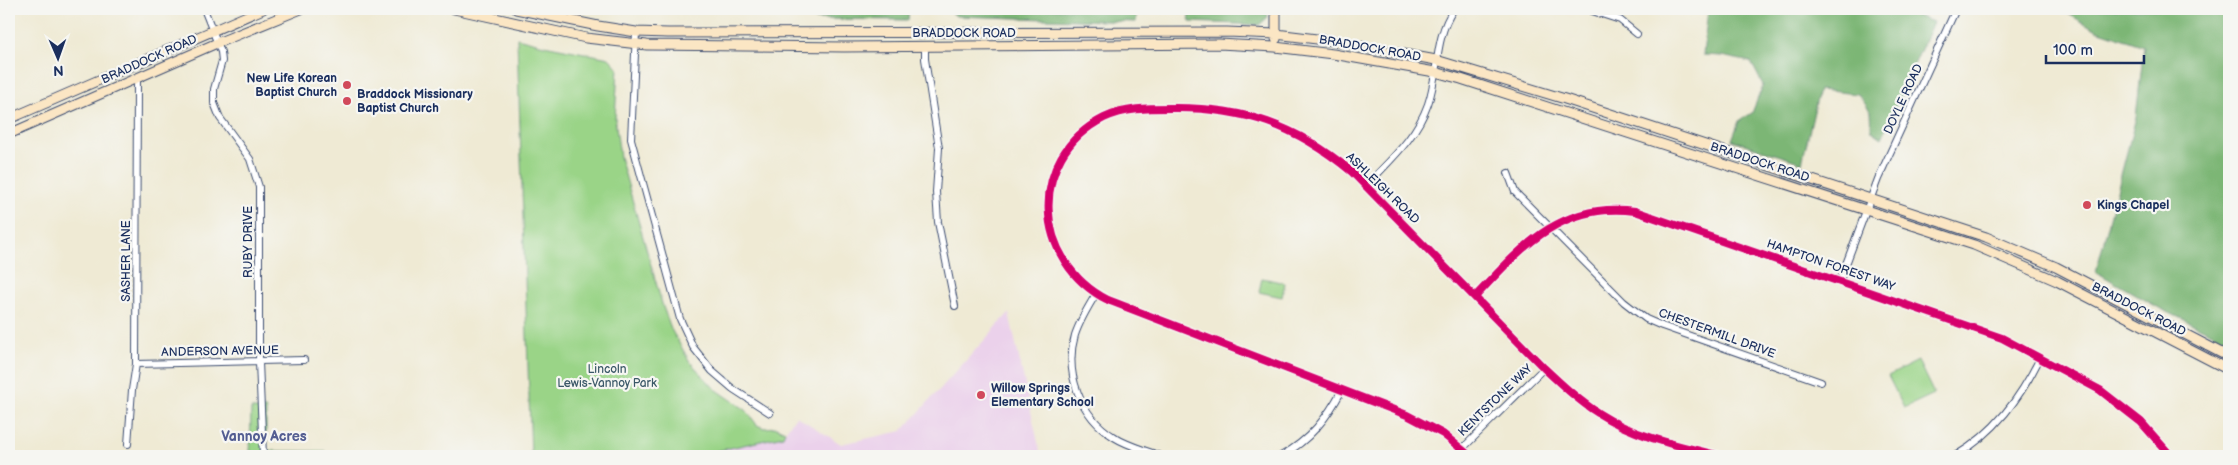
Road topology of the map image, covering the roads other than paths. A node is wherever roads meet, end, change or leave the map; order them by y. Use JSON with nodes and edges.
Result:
{"nodes":[{"id":1,"x":204,"y":9,"type":"edge"},
{"id":2,"x":263,"y":9,"type":"edge"},
{"id":3,"x":301,"y":9,"type":"edge"},
{"id":4,"x":454,"y":9,"type":"edge"},
{"id":5,"x":516,"y":9,"type":"edge"},
{"id":6,"x":1276,"y":9,"type":"edge"},
{"id":7,"x":1454,"y":9,"type":"edge"},
{"id":8,"x":1586,"y":9,"type":"edge"},
{"id":9,"x":1956,"y":9,"type":"edge"},
{"id":10,"x":212,"y":31,"type":"junction"},
{"id":11,"x":636,"y":32,"type":"junction"},
{"id":12,"x":1276,"y":34,"type":"junction"},
{"id":13,"x":1637,"y":34,"type":"dead end"},
{"id":14,"x":216,"y":43,"type":"junction"},
{"id":15,"x":635,"y":44,"type":"junction"},
{"id":16,"x":925,"y":46,"type":"junction"},
{"id":17,"x":1275,"y":47,"type":"junction"},
{"id":18,"x":1436,"y":60,"type":"junction"},
{"id":19,"x":1435,"y":72,"type":"junction"},
{"id":20,"x":137,"y":78,"type":"junction"},
{"id":21,"x":9,"y":119,"type":"edge"},
{"id":22,"x":9,"y":134,"type":"edge"},
{"id":23,"x":1508,"y":172,"type":"dead end"},
{"id":24,"x":1366,"y":186,"type":"junction"},
{"id":25,"x":1871,"y":198,"type":"junction"},
{"id":26,"x":1866,"y":209,"type":"junction"},
{"id":27,"x":1550,"y":227,"type":"junction"},
{"id":28,"x":1840,"y":280,"type":"junction"},
{"id":29,"x":1096,"y":294,"type":"junction"},
{"id":30,"x":1476,"y":297,"type":"junction"},
{"id":31,"x":955,"y":306,"type":"dead end"},
{"id":32,"x":2229,"y":357,"type":"edge"},
{"id":33,"x":2040,"y":358,"type":"junction"},
{"id":34,"x":304,"y":360,"type":"dead end"},
{"id":35,"x":259,"y":362,"type":"junction"},
{"id":36,"x":136,"y":364,"type":"junction"},
{"id":37,"x":1544,"y":368,"type":"junction"},
{"id":38,"x":2229,"y":370,"type":"edge"},
{"id":39,"x":1821,"y":382,"type":"dead end"},
{"id":40,"x":1342,"y":390,"type":"junction"},
{"id":41,"x":770,"y":413,"type":"dead end"},
{"id":42,"x":128,"y":444,"type":"dead end"},
{"id":43,"x":1462,"y":449,"type":"junction"},
{"id":44,"x":1699,"y":454,"type":"edge"},
{"id":45,"x":263,"y":456,"type":"edge"},
{"id":46,"x":1160,"y":456,"type":"edge"},
{"id":47,"x":1281,"y":456,"type":"edge"},
{"id":48,"x":1470,"y":456,"type":"edge"},
{"id":49,"x":1721,"y":456,"type":"edge"},
{"id":50,"x":1955,"y":456,"type":"edge"},
{"id":51,"x":2171,"y":456,"type":"edge"}],
"edges":[{"from":1,"to":10,"type":"street","name":"RUBY DRIVE"},
{"from":2,"to":10,"type":"main road","name":"BRADDOCK ROAD"},
{"from":3,"to":14,"type":"main road","name":"BRADDOCK ROAD"},
{"from":4,"to":15,"type":"main road","name":"BRADDOCK ROAD"},
{"from":5,"to":11,"type":"main road","name":"BRADDOCK ROAD"},
{"from":6,"to":12,"type":"main road"},
{"from":7,"to":18,"type":"street"},
{"from":8,"to":13,"type":"street"},
{"from":9,"to":25,"type":"street","name":"DOYLE ROAD"},
{"from":10,"to":14,"type":"street","name":"RUBY DRIVE"},
{"from":10,"to":21,"type":"main road","name":"BRADDOCK ROAD"},
{"from":11,"to":12,"type":"main road","name":"BRADDOCK ROAD"},
{"from":11,"to":15,"type":"street"},
{"from":12,"to":17,"type":"main road"},
{"from":12,"to":18,"type":"main road","name":"BRADDOCK ROAD"},
{"from":14,"to":20,"type":"main road","name":"BRADDOCK ROAD"},
{"from":14,"to":35,"type":"street","name":"RUBY DRIVE"},
{"from":15,"to":16,"type":"main road","name":"BRADDOCK ROAD"},
{"from":15,"to":41,"type":"street"},
{"from":16,"to":17,"type":"main road","name":"BRADDOCK ROAD"},
{"from":16,"to":31,"type":"street"},
{"from":17,"to":19,"type":"main road","name":"BRADDOCK ROAD"},
{"from":18,"to":19,"type":"street"},
{"from":18,"to":25,"type":"main road","name":"BRADDOCK ROAD"},
{"from":19,"to":24,"type":"street"},
{"from":19,"to":26,"type":"main road","name":"BRADDOCK ROAD"},
{"from":20,"to":22,"type":"main road","name":"BRADDOCK ROAD"},
{"from":20,"to":36,"type":"street","name":"SASHER LANE"},
{"from":23,"to":27,"type":"street","name":"CHESTERMILL DRIVE"},
{"from":24,"to":29,"type":"street","name":"ASHLEIGH ROAD"},
{"from":24,"to":30,"type":"street","name":"ASHLEIGH ROAD"},
{"from":25,"to":26,"type":"street","name":"DOYLE ROAD"},
{"from":25,"to":32,"type":"main road","name":"BRADDOCK ROAD"},
{"from":26,"to":28,"type":"street","name":"DOYLE ROAD"},
{"from":26,"to":38,"type":"main road","name":"BRADDOCK ROAD"},
{"from":27,"to":28,"type":"street","name":"HAMPTON FOREST WAY"},
{"from":27,"to":30,"type":"street","name":"HAMPTON FOREST WAY"},
{"from":27,"to":39,"type":"street","name":"CHESTERMILL DRIVE"},
{"from":28,"to":33,"type":"street","name":"HAMPTON FOREST WAY"},
{"from":29,"to":40,"type":"street","name":"ASHLEIGH ROAD"},
{"from":29,"to":46,"type":"street"},
{"from":30,"to":37,"type":"street","name":"ASHLEIGH ROAD"},
{"from":33,"to":50,"type":"street"},
{"from":33,"to":51,"type":"street","name":"HAMPTON FOREST WAY"},
{"from":34,"to":35,"type":"street","name":"ANDERSON AVENUE"},
{"from":35,"to":36,"type":"street","name":"ANDERSON AVENUE"},
{"from":35,"to":45,"type":"street","name":"RUBY DRIVE"},
{"from":36,"to":42,"type":"street","name":"SASHER LANE"},
{"from":37,"to":43,"type":"street","name":"KENTSTONE WAY"},
{"from":37,"to":44,"type":"street","name":"ASHLEIGH ROAD"},
{"from":40,"to":43,"type":"street","name":"ASHLEIGH ROAD"},
{"from":40,"to":47,"type":"street"},
{"from":43,"to":48,"type":"street","name":"ASHLEIGH ROAD"},
{"from":44,"to":49,"type":"street","name":"ASHLEIGH ROAD"}]}
